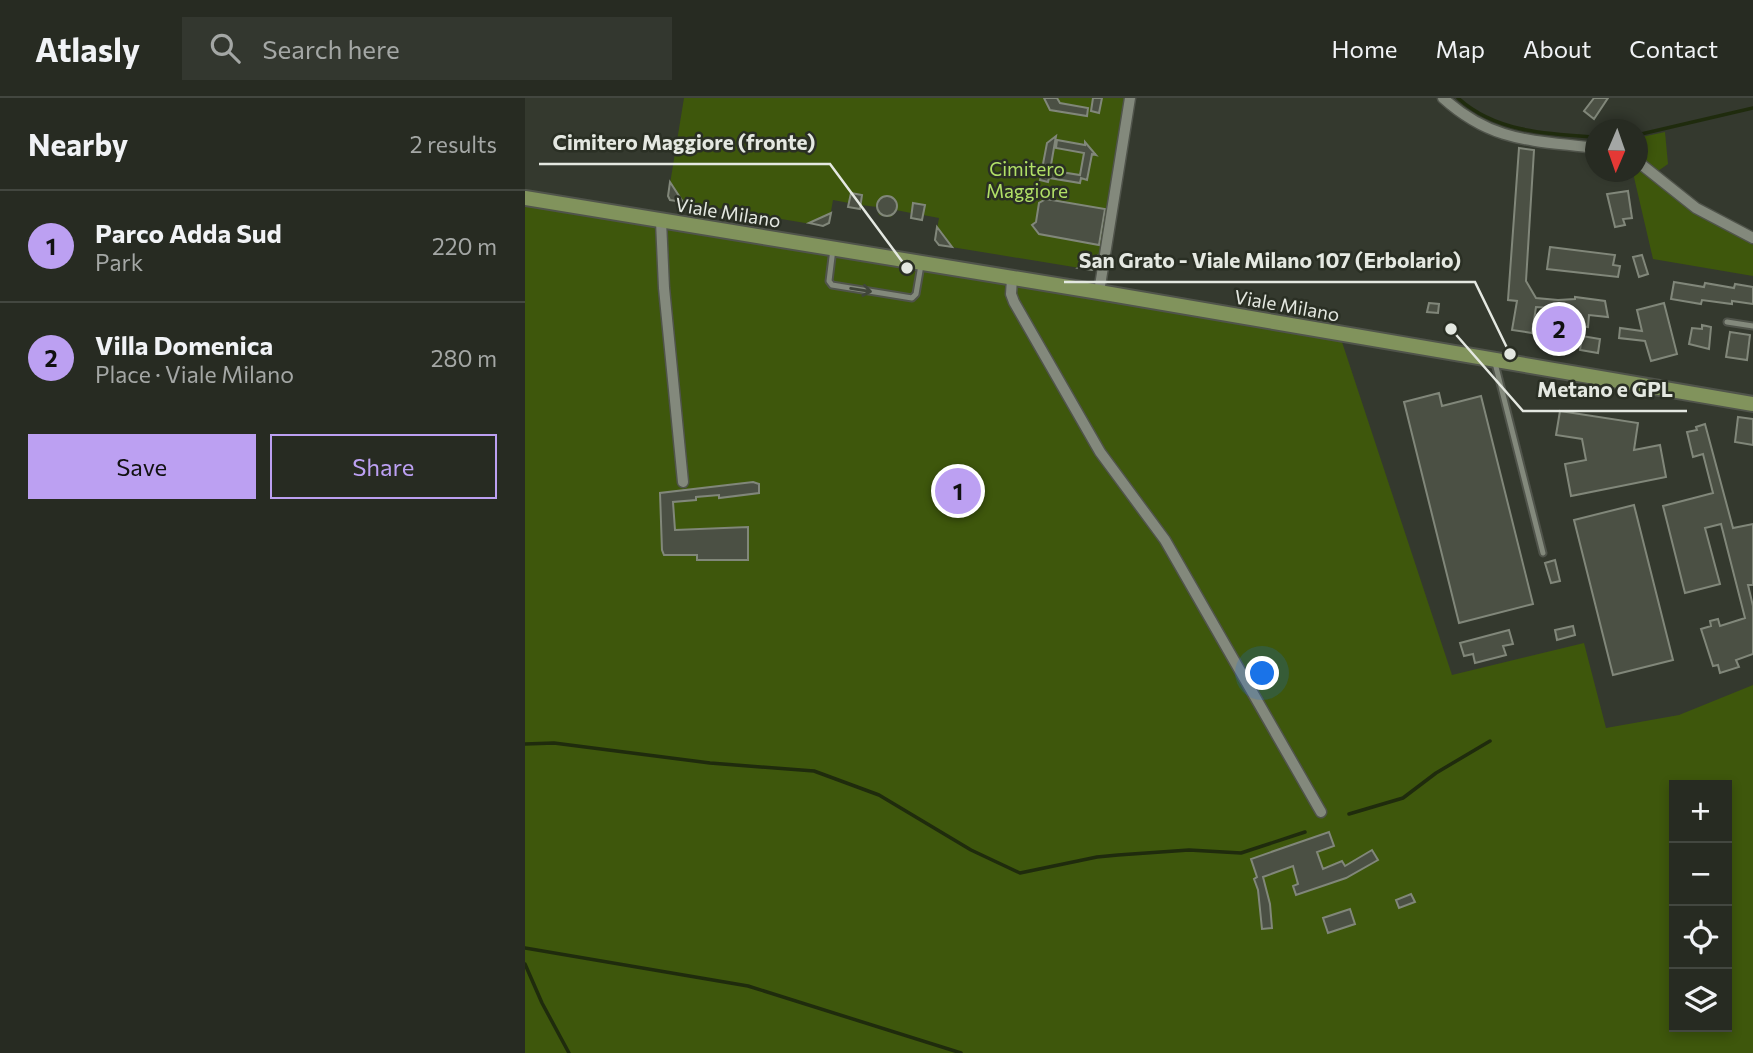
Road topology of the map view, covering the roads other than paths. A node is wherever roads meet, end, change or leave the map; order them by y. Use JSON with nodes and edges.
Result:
{"nodes":[{"id":1,"x":1130,"y":98,"type":"edge"},
{"id":2,"x":1443,"y":98,"type":"edge"},
{"id":3,"x":1585,"y":147,"type":"edge"},
{"id":4,"x":1648,"y":170,"type":"edge"},
{"id":5,"x":525,"y":198,"type":"edge"},
{"id":6,"x":661,"y":220,"type":"junction"},
{"id":7,"x":1753,"y":238,"type":"edge"},
{"id":8,"x":833,"y":249,"type":"junction"},
{"id":9,"x":921,"y":263,"type":"junction"},
{"id":10,"x":1012,"y":278,"type":"junction"},
{"id":11,"x":1100,"y":292,"type":"junction"},
{"id":12,"x":1727,"y":322,"type":"dead end"},
{"id":13,"x":1753,"y":326,"type":"edge"},
{"id":14,"x":1494,"y":360,"type":"junction"},
{"id":15,"x":1753,"y":404,"type":"edge"},
{"id":16,"x":683,"y":482,"type":"dead end"},
{"id":17,"x":1543,"y":554,"type":"dead end"},
{"id":18,"x":1321,"y":813,"type":"dead end"}],
"edges":[{"from":1,"to":11,"type":"street"},
{"from":2,"to":3,"type":"street"},
{"from":4,"to":7,"type":"street"},
{"from":5,"to":6,"type":"street","name":"Viale Milano"},
{"from":6,"to":8,"type":"street","name":"Viale Milano"},
{"from":6,"to":16,"type":"street"},
{"from":8,"to":9,"type":"street","name":"Viale Milano"},
{"from":8,"to":9,"type":"lane","one_way":true},
{"from":9,"to":10,"type":"street","name":"Viale Milano"},
{"from":10,"to":11,"type":"street","name":"Viale Milano"},
{"from":10,"to":18,"type":"street"},
{"from":11,"to":14,"type":"street","name":"Viale Milano"},
{"from":12,"to":13,"type":"lane"},
{"from":14,"to":15,"type":"street","name":"Viale Milano"},
{"from":14,"to":17,"type":"lane"}]}
